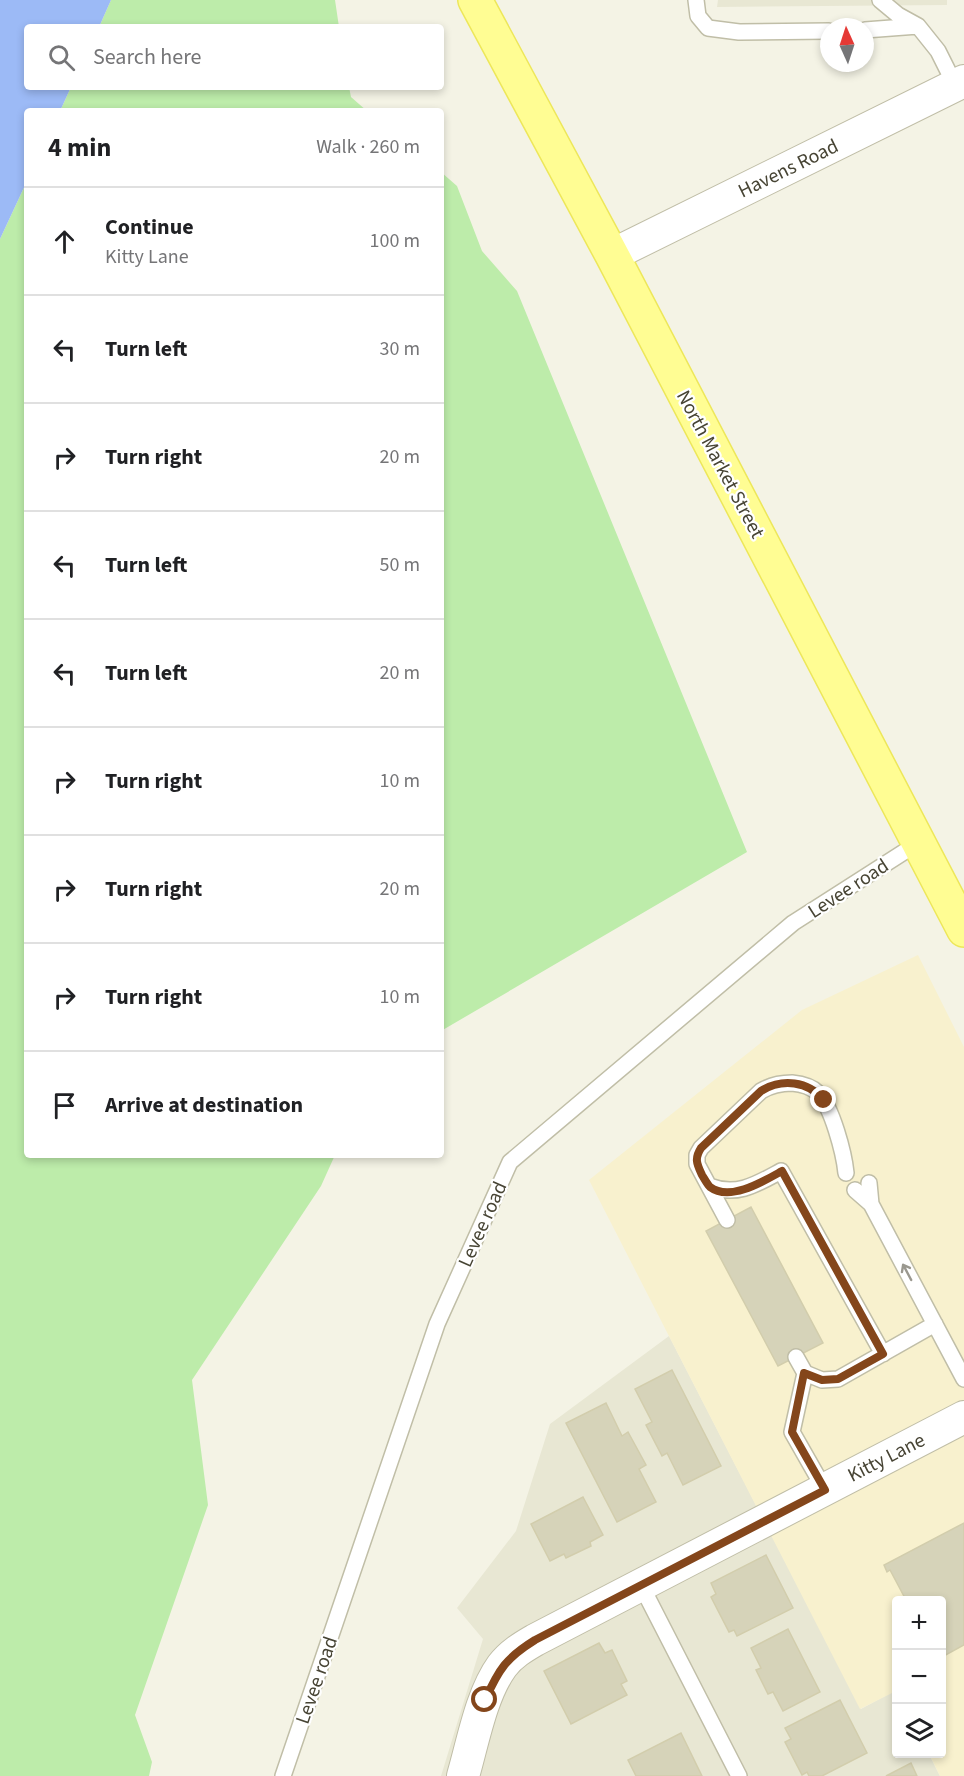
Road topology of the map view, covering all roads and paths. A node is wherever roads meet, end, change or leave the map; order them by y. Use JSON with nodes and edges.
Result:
{"nodes":[{"id":1,"x":475,"y":0,"type":"edge"},
{"id":2,"x":696,"y":0,"type":"edge"},
{"id":3,"x":880,"y":0,"type":"edge"},
{"id":4,"x":918,"y":26,"type":"junction"},
{"id":5,"x":874,"y":29,"type":"edge"},
{"id":6,"x":820,"y":31,"type":"edge"},
{"id":7,"x":960,"y":83,"type":"edge"},
{"id":8,"x":612,"y":255,"type":"junction"},
{"id":9,"x":918,"y":843,"type":"junction"},
{"id":10,"x":964,"y":929,"type":"edge"},
{"id":11,"x":844,"y":1153,"type":"junction"},
{"id":12,"x":860,"y":1165,"type":"dead end"},
{"id":13,"x":846,"y":1173,"type":"dead end"},
{"id":14,"x":869,"y":1183,"type":"dead end"},
{"id":15,"x":709,"y":1186,"type":"junction"},
{"id":16,"x":855,"y":1190,"type":"dead end"},
{"id":17,"x":871,"y":1204,"type":"junction"},
{"id":18,"x":727,"y":1220,"type":"dead end"},
{"id":19,"x":935,"y":1324,"type":"junction"},
{"id":20,"x":883,"y":1354,"type":"junction"},
{"id":21,"x":796,"y":1357,"type":"dead end"},
{"id":22,"x":804,"y":1373,"type":"junction"},
{"id":23,"x":964,"y":1378,"type":"edge"},
{"id":24,"x":964,"y":1417,"type":"edge"},
{"id":25,"x":825,"y":1490,"type":"junction"},
{"id":26,"x":641,"y":1585,"type":"junction"},
{"id":27,"x":283,"y":1776,"type":"edge"},
{"id":28,"x":463,"y":1776,"type":"edge"},
{"id":29,"x":740,"y":1776,"type":"edge"}],
"edges":[{"from":1,"to":8,"type":"main road","name":"North Market Street"},
{"from":2,"to":6,"type":"lane"},
{"from":3,"to":4,"type":"lane"},
{"from":4,"to":5,"type":"lane"},
{"from":4,"to":7,"type":"lane"},
{"from":7,"to":8,"type":"street","name":"Havens Road"},
{"from":8,"to":9,"type":"main road","name":"North Market Street"},
{"from":9,"to":10,"type":"main road","name":"North Market Street"},
{"from":9,"to":27,"type":"lane","name":"Levee road"},
{"from":11,"to":12,"type":"lane"},
{"from":11,"to":13,"type":"lane"},
{"from":11,"to":15,"type":"lane"},
{"from":14,"to":17,"type":"lane"},
{"from":15,"to":18,"type":"lane"},
{"from":15,"to":20,"type":"lane"},
{"from":16,"to":17,"type":"lane"},
{"from":19,"to":17,"type":"lane","one_way":true},
{"from":19,"to":20,"type":"lane"},
{"from":19,"to":23,"type":"lane"},
{"from":20,"to":22,"type":"lane"},
{"from":21,"to":22,"type":"lane"},
{"from":22,"to":25,"type":"lane"},
{"from":24,"to":25,"type":"street","name":"Kitty Lane"},
{"from":25,"to":26,"type":"street","name":"Kitty Lane"},
{"from":26,"to":28,"type":"street","name":"Kitty Lane"},
{"from":26,"to":29,"type":"lane"}]}
